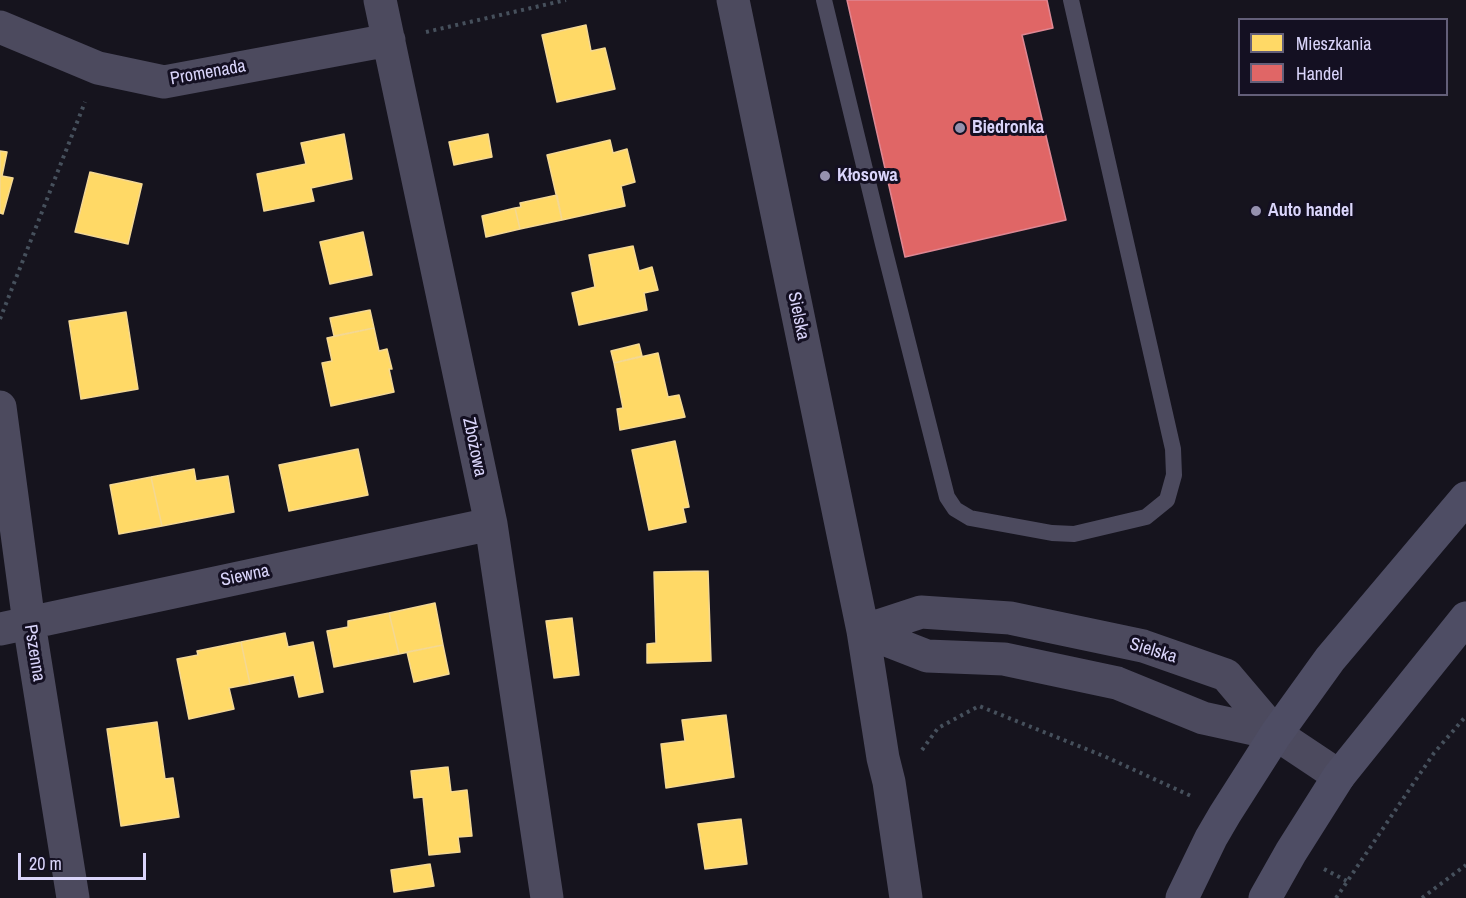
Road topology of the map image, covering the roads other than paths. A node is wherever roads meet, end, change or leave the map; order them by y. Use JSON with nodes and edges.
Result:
{"nodes":[{"id":1,"x":380,"y":0,"type":"edge"},
{"id":2,"x":733,"y":0,"type":"edge"},
{"id":3,"x":824,"y":0,"type":"edge"},
{"id":4,"x":1071,"y":0,"type":"edge"},
{"id":5,"x":0,"y":27,"type":"edge"},
{"id":6,"x":388,"y":40,"type":"junction"},
{"id":7,"x":0,"y":407,"type":"edge"},
{"id":8,"x":1466,"y":498,"type":"edge"},
{"id":9,"x":491,"y":524,"type":"junction"},
{"id":10,"x":1466,"y":618,"type":"edge"},
{"id":11,"x":14,"y":626,"type":"edge"},
{"id":12,"x":863,"y":631,"type":"junction"},
{"id":13,"x":1276,"y":734,"type":"junction"},
{"id":14,"x":1339,"y":776,"type":"junction"},
{"id":15,"x":73,"y":898,"type":"edge"},
{"id":16,"x":547,"y":898,"type":"edge"},
{"id":17,"x":906,"y":898,"type":"edge"},
{"id":18,"x":1182,"y":898,"type":"edge"},
{"id":19,"x":1265,"y":898,"type":"edge"}],
"edges":[{"from":1,"to":6,"type":"street","name":"Zbożowa"},
{"from":2,"to":12,"type":"street","name":"Sielska"},
{"from":3,"to":4,"type":"lane"},
{"from":5,"to":6,"type":"street","name":"Promenada"},
{"from":6,"to":9,"type":"street","name":"Zbożowa"},
{"from":7,"to":11,"type":"street","name":"Pszenna"},
{"from":8,"to":13,"type":"main road"},
{"from":9,"to":11,"type":"street","name":"Siewna"},
{"from":9,"to":16,"type":"street","name":"Zbożowa"},
{"from":10,"to":14,"type":"main road"},
{"from":11,"to":15,"type":"street","name":"Pszenna"},
{"from":12,"to":13,"type":"street","name":"Sielska"},
{"from":12,"to":13,"type":"street","name":"Sielska"},
{"from":12,"to":17,"type":"street","name":"Sielska"},
{"from":13,"to":14,"type":"street","name":"Sielska"},
{"from":13,"to":18,"type":"main road"},
{"from":14,"to":19,"type":"main road"}]}
